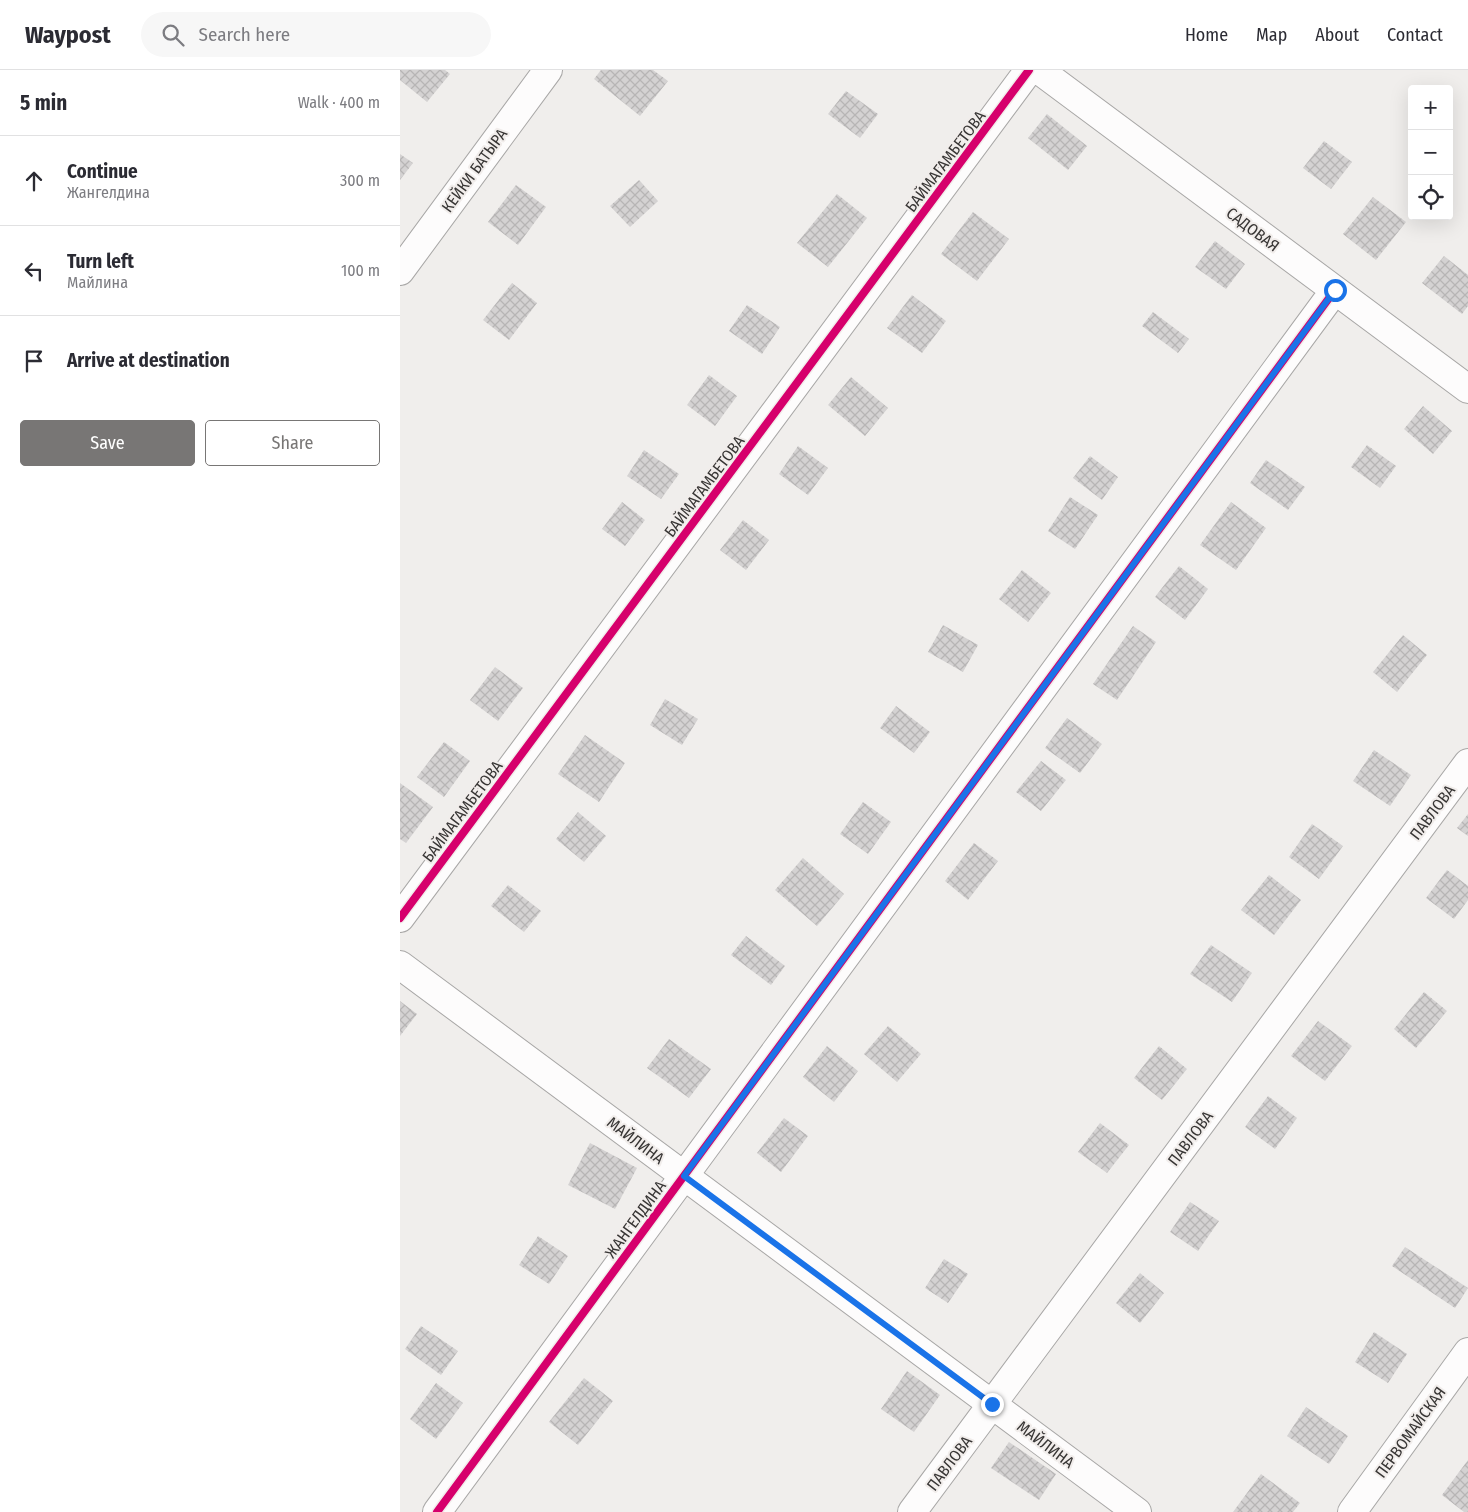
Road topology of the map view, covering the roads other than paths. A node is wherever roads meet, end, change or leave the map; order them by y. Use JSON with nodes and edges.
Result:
{"nodes":[{"id":1,"x":548,"y":70,"type":"edge"},
{"id":2,"x":1029,"y":70,"type":"edge"},
{"id":3,"x":1039,"y":70,"type":"edge"},
{"id":4,"x":400,"y":271,"type":"edge"},
{"id":5,"x":1335,"y":290,"type":"junction"},
{"id":6,"x":1468,"y":389,"type":"edge"},
{"id":7,"x":1468,"y":763,"type":"edge"},
{"id":8,"x":400,"y":918,"type":"edge"},
{"id":9,"x":400,"y":965,"type":"edge"},
{"id":10,"x":684,"y":1176,"type":"junction"},
{"id":11,"x":1468,"y":1352,"type":"edge"},
{"id":12,"x":992,"y":1404,"type":"junction"},
{"id":13,"x":437,"y":1512,"type":"edge"},
{"id":14,"x":912,"y":1512,"type":"edge"},
{"id":15,"x":1137,"y":1512,"type":"edge"},
{"id":16,"x":1352,"y":1512,"type":"edge"}],
"edges":[{"from":1,"to":4,"type":"street","name":"КЕЙКИ БАТЫРА"},
{"from":2,"to":8,"type":"street","name":"БАЙМАГАМБЕТОВА"},
{"from":3,"to":5,"type":"street","name":"САДОВАЯ"},
{"from":5,"to":6,"type":"street","name":"САДОВАЯ"},
{"from":5,"to":10,"type":"street","name":"ЖАНГЕЛДИНА"},
{"from":7,"to":12,"type":"street","name":"ПАВЛОВА"},
{"from":9,"to":10,"type":"street","name":"МАЙЛИНА"},
{"from":10,"to":12,"type":"street","name":"МАЙЛИНА"},
{"from":10,"to":13,"type":"street","name":"ЖАНГЕЛДИНА"},
{"from":11,"to":16,"type":"street","name":"ПЕРВОМАЙСКАЯ"},
{"from":12,"to":14,"type":"street","name":"ПАВЛОВА"},
{"from":12,"to":15,"type":"street","name":"МАЙЛИНА"}]}
